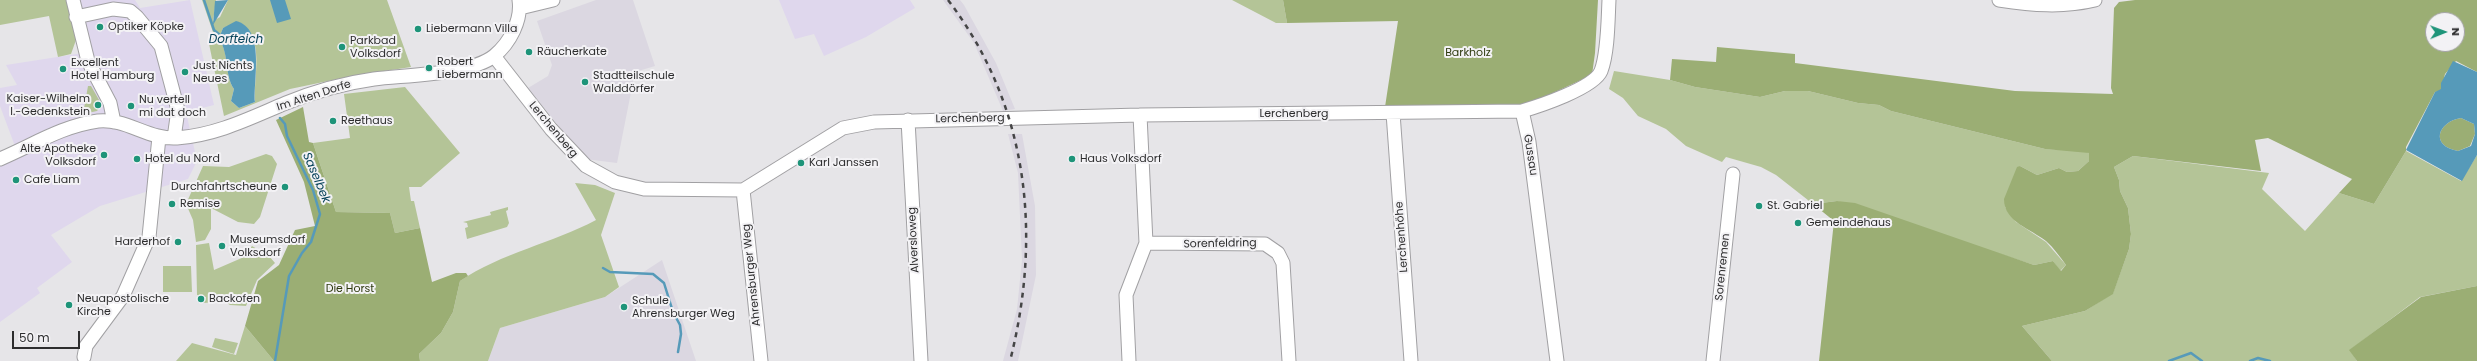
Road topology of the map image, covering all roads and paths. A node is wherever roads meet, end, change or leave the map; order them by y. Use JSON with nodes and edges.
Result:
{"nodes":[{"id":1,"x":73,"y":0,"type":"edge"},
{"id":2,"x":553,"y":0,"type":"edge"},
{"id":3,"x":1609,"y":0,"type":"edge"},
{"id":4,"x":1999,"y":0,"type":"edge"},
{"id":5,"x":2095,"y":0,"type":"edge"},
{"id":6,"x":520,"y":4,"type":"edge"},
{"id":7,"x":76,"y":17,"type":"junction"},
{"id":8,"x":494,"y":56,"type":"junction"},
{"id":9,"x":178,"y":110,"type":"junction"},
{"id":10,"x":1522,"y":111,"type":"junction"},
{"id":11,"x":1393,"y":113,"type":"junction"},
{"id":12,"x":1140,"y":115,"type":"junction"},
{"id":13,"x":908,"y":120,"type":"junction"},
{"id":14,"x":114,"y":122,"type":"junction"},
{"id":15,"x":159,"y":137,"type":"junction"},
{"id":16,"x":190,"y":137,"type":"junction"},
{"id":17,"x":174,"y":138,"type":"junction"},
{"id":18,"x":0,"y":159,"type":"edge"},
{"id":19,"x":1733,"y":174,"type":"dead end"},
{"id":20,"x":742,"y":190,"type":"junction"},
{"id":21,"x":1146,"y":243,"type":"junction"},
{"id":22,"x":84,"y":357,"type":"dead end"},
{"id":23,"x":761,"y":361,"type":"edge"},
{"id":24,"x":921,"y":361,"type":"edge"},
{"id":25,"x":1128,"y":361,"type":"edge"},
{"id":26,"x":1289,"y":361,"type":"edge"},
{"id":27,"x":1411,"y":361,"type":"edge"},
{"id":28,"x":1557,"y":361,"type":"edge"},
{"id":29,"x":1713,"y":361,"type":"edge"}],
"edges":[{"from":1,"to":7,"type":"street"},
{"from":2,"to":6,"type":"street"},
{"from":3,"to":10,"type":"street"},
{"from":4,"to":5,"type":"street"},
{"from":6,"to":8,"type":"street"},
{"from":7,"to":9,"type":"street"},
{"from":7,"to":14,"type":"street"},
{"from":8,"to":16,"type":"street","name":"Im Alten Dorfe"},
{"from":8,"to":20,"type":"street","name":"Lerchenberg"},
{"from":9,"to":16,"type":"street"},
{"from":9,"to":17,"type":"street"},
{"from":10,"to":11,"type":"street","name":"Lerchenberg"},
{"from":10,"to":28,"type":"street","name":"Gussau"},
{"from":11,"to":12,"type":"street","name":"Lerchenberg"},
{"from":11,"to":27,"type":"street","name":"Lerchenhöhe"},
{"from":12,"to":13,"type":"street","name":"Lerchenberg"},
{"from":12,"to":21,"type":"street"},
{"from":13,"to":20,"type":"street","name":"Lerchenberg"},
{"from":13,"to":24,"type":"street","name":"Alversloweg"},
{"from":14,"to":15,"type":"street","name":"Im Alten Dorfe"},
{"from":14,"to":18,"type":"street","name":"Im Alten Dorfe"},
{"from":15,"to":17,"type":"street","name":"Im Alten Dorfe"},
{"from":15,"to":22,"type":"street"},
{"from":16,"to":17,"type":"street","name":"Im Alten Dorfe"},
{"from":19,"to":29,"type":"street","name":"Sorenremen"},
{"from":20,"to":23,"type":"street","name":"Ahrensburger Weg"},
{"from":21,"to":25,"type":"street"},
{"from":21,"to":26,"type":"street","name":"Sorenfeldring"}]}
